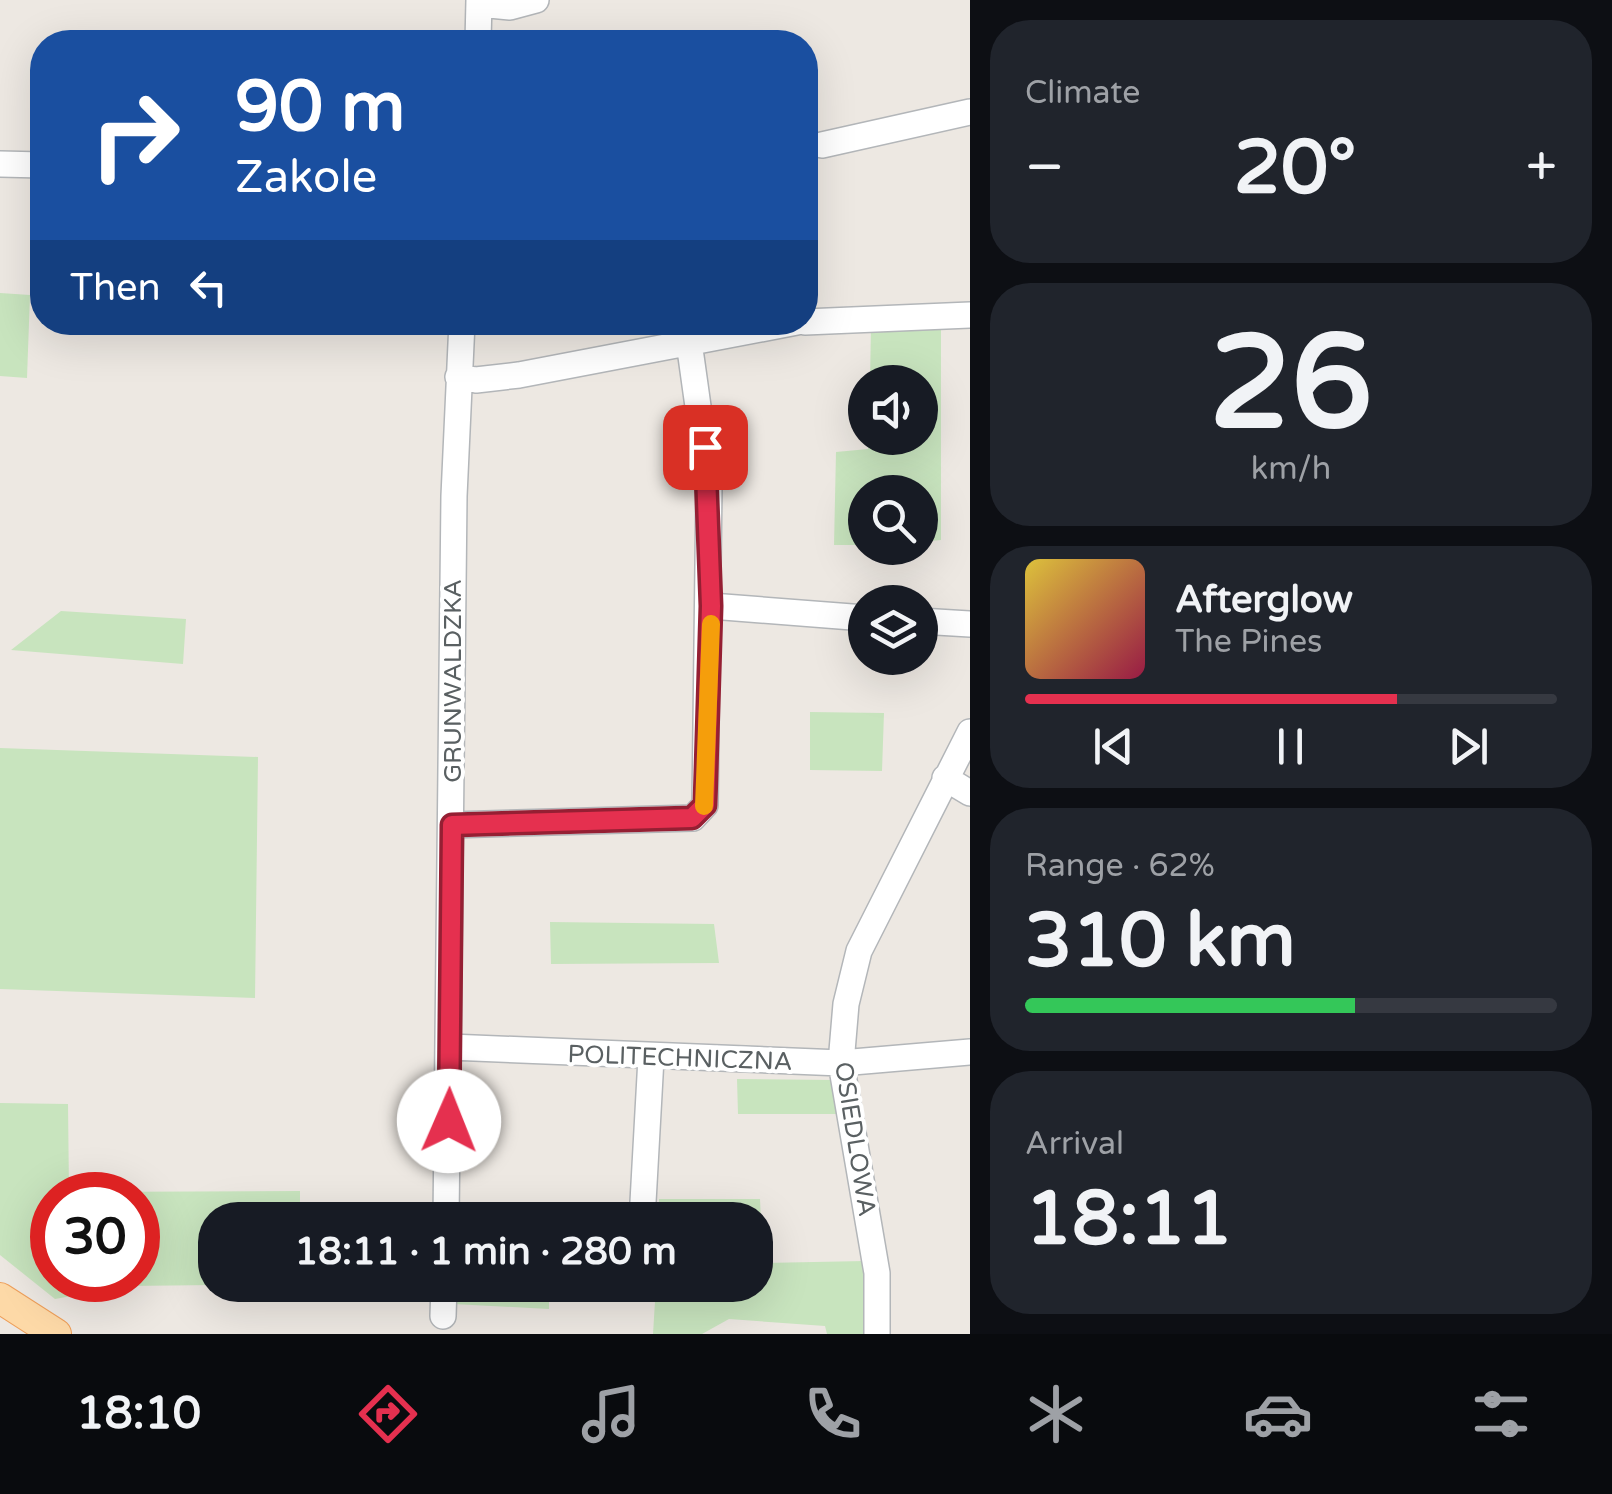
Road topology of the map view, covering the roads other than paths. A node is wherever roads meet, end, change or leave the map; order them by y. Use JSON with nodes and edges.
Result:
{"nodes":[{"id":1,"x":536,"y":0,"type":"edge"},
{"id":2,"x":479,"y":2,"type":"edge"},
{"id":3,"x":478,"y":30,"type":"edge"},
{"id":4,"x":970,"y":112,"type":"edge"},
{"id":5,"x":822,"y":145,"type":"dead end"},
{"id":6,"x":0,"y":164,"type":"edge"},
{"id":7,"x":30,"y":165,"type":"edge"},
{"id":8,"x":970,"y":315,"type":"edge"},
{"id":9,"x":818,"y":321,"type":"edge"},
{"id":10,"x":461,"y":335,"type":"edge"},
{"id":11,"x":727,"y":335,"type":"edge"},
{"id":12,"x":689,"y":342,"type":"junction"},
{"id":13,"x":458,"y":376,"type":"junction"},
{"id":14,"x":711,"y":606,"type":"junction"},
{"id":15,"x":848,"y":617,"type":"edge"},
{"id":16,"x":938,"y":622,"type":"edge"},
{"id":17,"x":970,"y":624,"type":"edge"},
{"id":18,"x":970,"y":732,"type":"edge"},
{"id":19,"x":946,"y":778,"type":"junction"},
{"id":20,"x":970,"y":793,"type":"edge"},
{"id":21,"x":452,"y":825,"type":"junction"},
{"id":22,"x":450,"y":1047,"type":"junction"},
{"id":23,"x":970,"y":1052,"type":"edge"},
{"id":24,"x":650,"y":1058,"type":"junction"},
{"id":25,"x":841,"y":1063,"type":"junction"},
{"id":26,"x":446,"y":1202,"type":"edge"},
{"id":27,"x":643,"y":1202,"type":"edge"},
{"id":28,"x":0,"y":1298,"type":"edge"},
{"id":29,"x":443,"y":1302,"type":"edge"},
{"id":30,"x":443,"y":1316,"type":"dead end"},
{"id":31,"x":56,"y":1334,"type":"edge"},
{"id":32,"x":876,"y":1334,"type":"edge"}],
"edges":[{"from":1,"to":2,"type":"street"},
{"from":2,"to":3,"type":"street"},
{"from":4,"to":5,"type":"street"},
{"from":6,"to":7,"type":"street"},
{"from":8,"to":9,"type":"street"},
{"from":10,"to":13,"type":"street","name":"GRUNWALDZKA"},
{"from":11,"to":12,"type":"street"},
{"from":12,"to":13,"type":"street"},
{"from":12,"to":14,"type":"street"},
{"from":13,"to":21,"type":"street","name":"GRUNWALDZKA"},
{"from":14,"to":15,"type":"street"},
{"from":14,"to":21,"type":"street"},
{"from":16,"to":17,"type":"street"},
{"from":18,"to":19,"type":"street","name":"OSIEDLOWA"},
{"from":19,"to":20,"type":"street"},
{"from":19,"to":25,"type":"street","name":"OSIEDLOWA"},
{"from":21,"to":22,"type":"street","name":"GRUNWALDZKA"},
{"from":22,"to":24,"type":"street","name":"POLITECHNICZNA"},
{"from":22,"to":26,"type":"street","name":"GRUNWALDZKA"},
{"from":23,"to":25,"type":"street","name":"POLITECHNICZNA"},
{"from":24,"to":25,"type":"street","name":"POLITECHNICZNA"},
{"from":24,"to":27,"type":"street"},
{"from":25,"to":32,"type":"street","name":"OSIEDLOWA"},
{"from":28,"to":31,"type":"main road"},
{"from":29,"to":30,"type":"street"}]}
